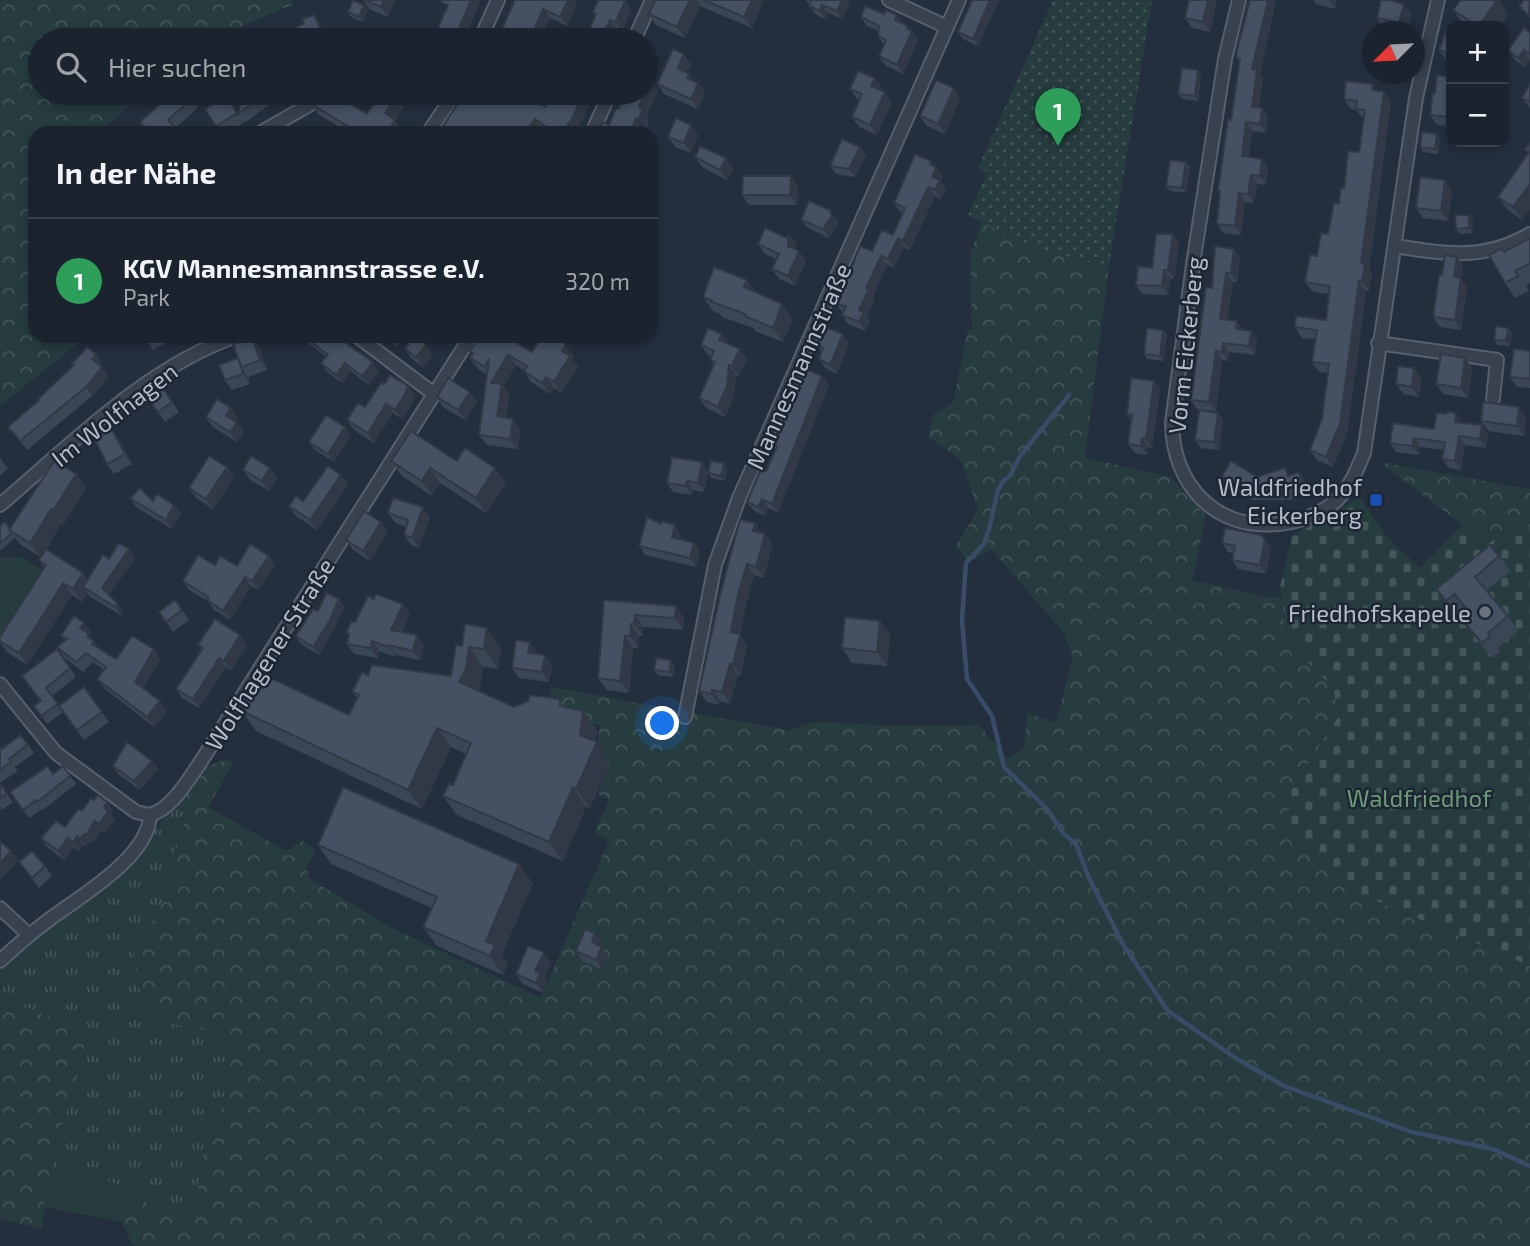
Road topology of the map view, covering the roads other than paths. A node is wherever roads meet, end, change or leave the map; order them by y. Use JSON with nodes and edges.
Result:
{"nodes":[{"id":1,"x":498,"y":0,"type":"edge"},
{"id":2,"x":652,"y":0,"type":"edge"},
{"id":3,"x":889,"y":0,"type":"edge"},
{"id":4,"x":959,"y":0,"type":"edge"},
{"id":5,"x":1239,"y":0,"type":"edge"},
{"id":6,"x":1438,"y":0,"type":"edge"},
{"id":7,"x":947,"y":27,"type":"junction"},
{"id":8,"x":485,"y":28,"type":"edge"},
{"id":9,"x":639,"y":28,"type":"edge"},
{"id":10,"x":309,"y":105,"type":"edge"},
{"id":11,"x":446,"y":105,"type":"edge"},
{"id":12,"x":605,"y":105,"type":"edge"},
{"id":13,"x":272,"y":126,"type":"edge"},
{"id":14,"x":433,"y":126,"type":"edge"},
{"id":15,"x":595,"y":126,"type":"edge"},
{"id":16,"x":1530,"y":234,"type":"edge"},
{"id":17,"x":1395,"y":247,"type":"junction"},
{"id":18,"x":220,"y":343,"type":"edge"},
{"id":19,"x":366,"y":343,"type":"edge"},
{"id":20,"x":467,"y":343,"type":"edge"},
{"id":21,"x":1378,"y":343,"type":"junction"},
{"id":22,"x":434,"y":394,"type":"junction"},
{"id":23,"x":1493,"y":399,"type":"dead end"},
{"id":24,"x":0,"y":505,"type":"edge"},
{"id":25,"x":0,"y":684,"type":"edge"},
{"id":26,"x":685,"y":717,"type":"dead end"},
{"id":27,"x":150,"y":815,"type":"junction"},
{"id":28,"x":0,"y":908,"type":"edge"},
{"id":29,"x":29,"y":935,"type":"junction"},
{"id":30,"x":0,"y":961,"type":"edge"}],
"edges":[{"from":1,"to":8,"type":"street"},
{"from":2,"to":9,"type":"street"},
{"from":3,"to":7,"type":"street"},
{"from":4,"to":7,"type":"street","name":"Mannesmannstraße"},
{"from":5,"to":21,"type":"street","name":"Vorm Eickerberg"},
{"from":6,"to":17,"type":"street","name":"Vorm Eickerberg"},
{"from":7,"to":26,"type":"street","name":"Mannesmannstraße"},
{"from":10,"to":13,"type":"street"},
{"from":11,"to":14,"type":"street"},
{"from":12,"to":15,"type":"street"},
{"from":16,"to":17,"type":"street"},
{"from":17,"to":21,"type":"street","name":"Vorm Eickerberg"},
{"from":18,"to":24,"type":"street","name":"Im Wolfhagen"},
{"from":19,"to":22,"type":"street"},
{"from":20,"to":22,"type":"street","name":"Wolfhagener Straße"},
{"from":21,"to":23,"type":"street"},
{"from":22,"to":27,"type":"street","name":"Wolfhagener Straße"},
{"from":25,"to":27,"type":"street"},
{"from":27,"to":29,"type":"street","name":"Wolfhagener Straße"},
{"from":28,"to":29,"type":"street"},
{"from":29,"to":30,"type":"street","name":"Wolfhagener Straße"}]}
